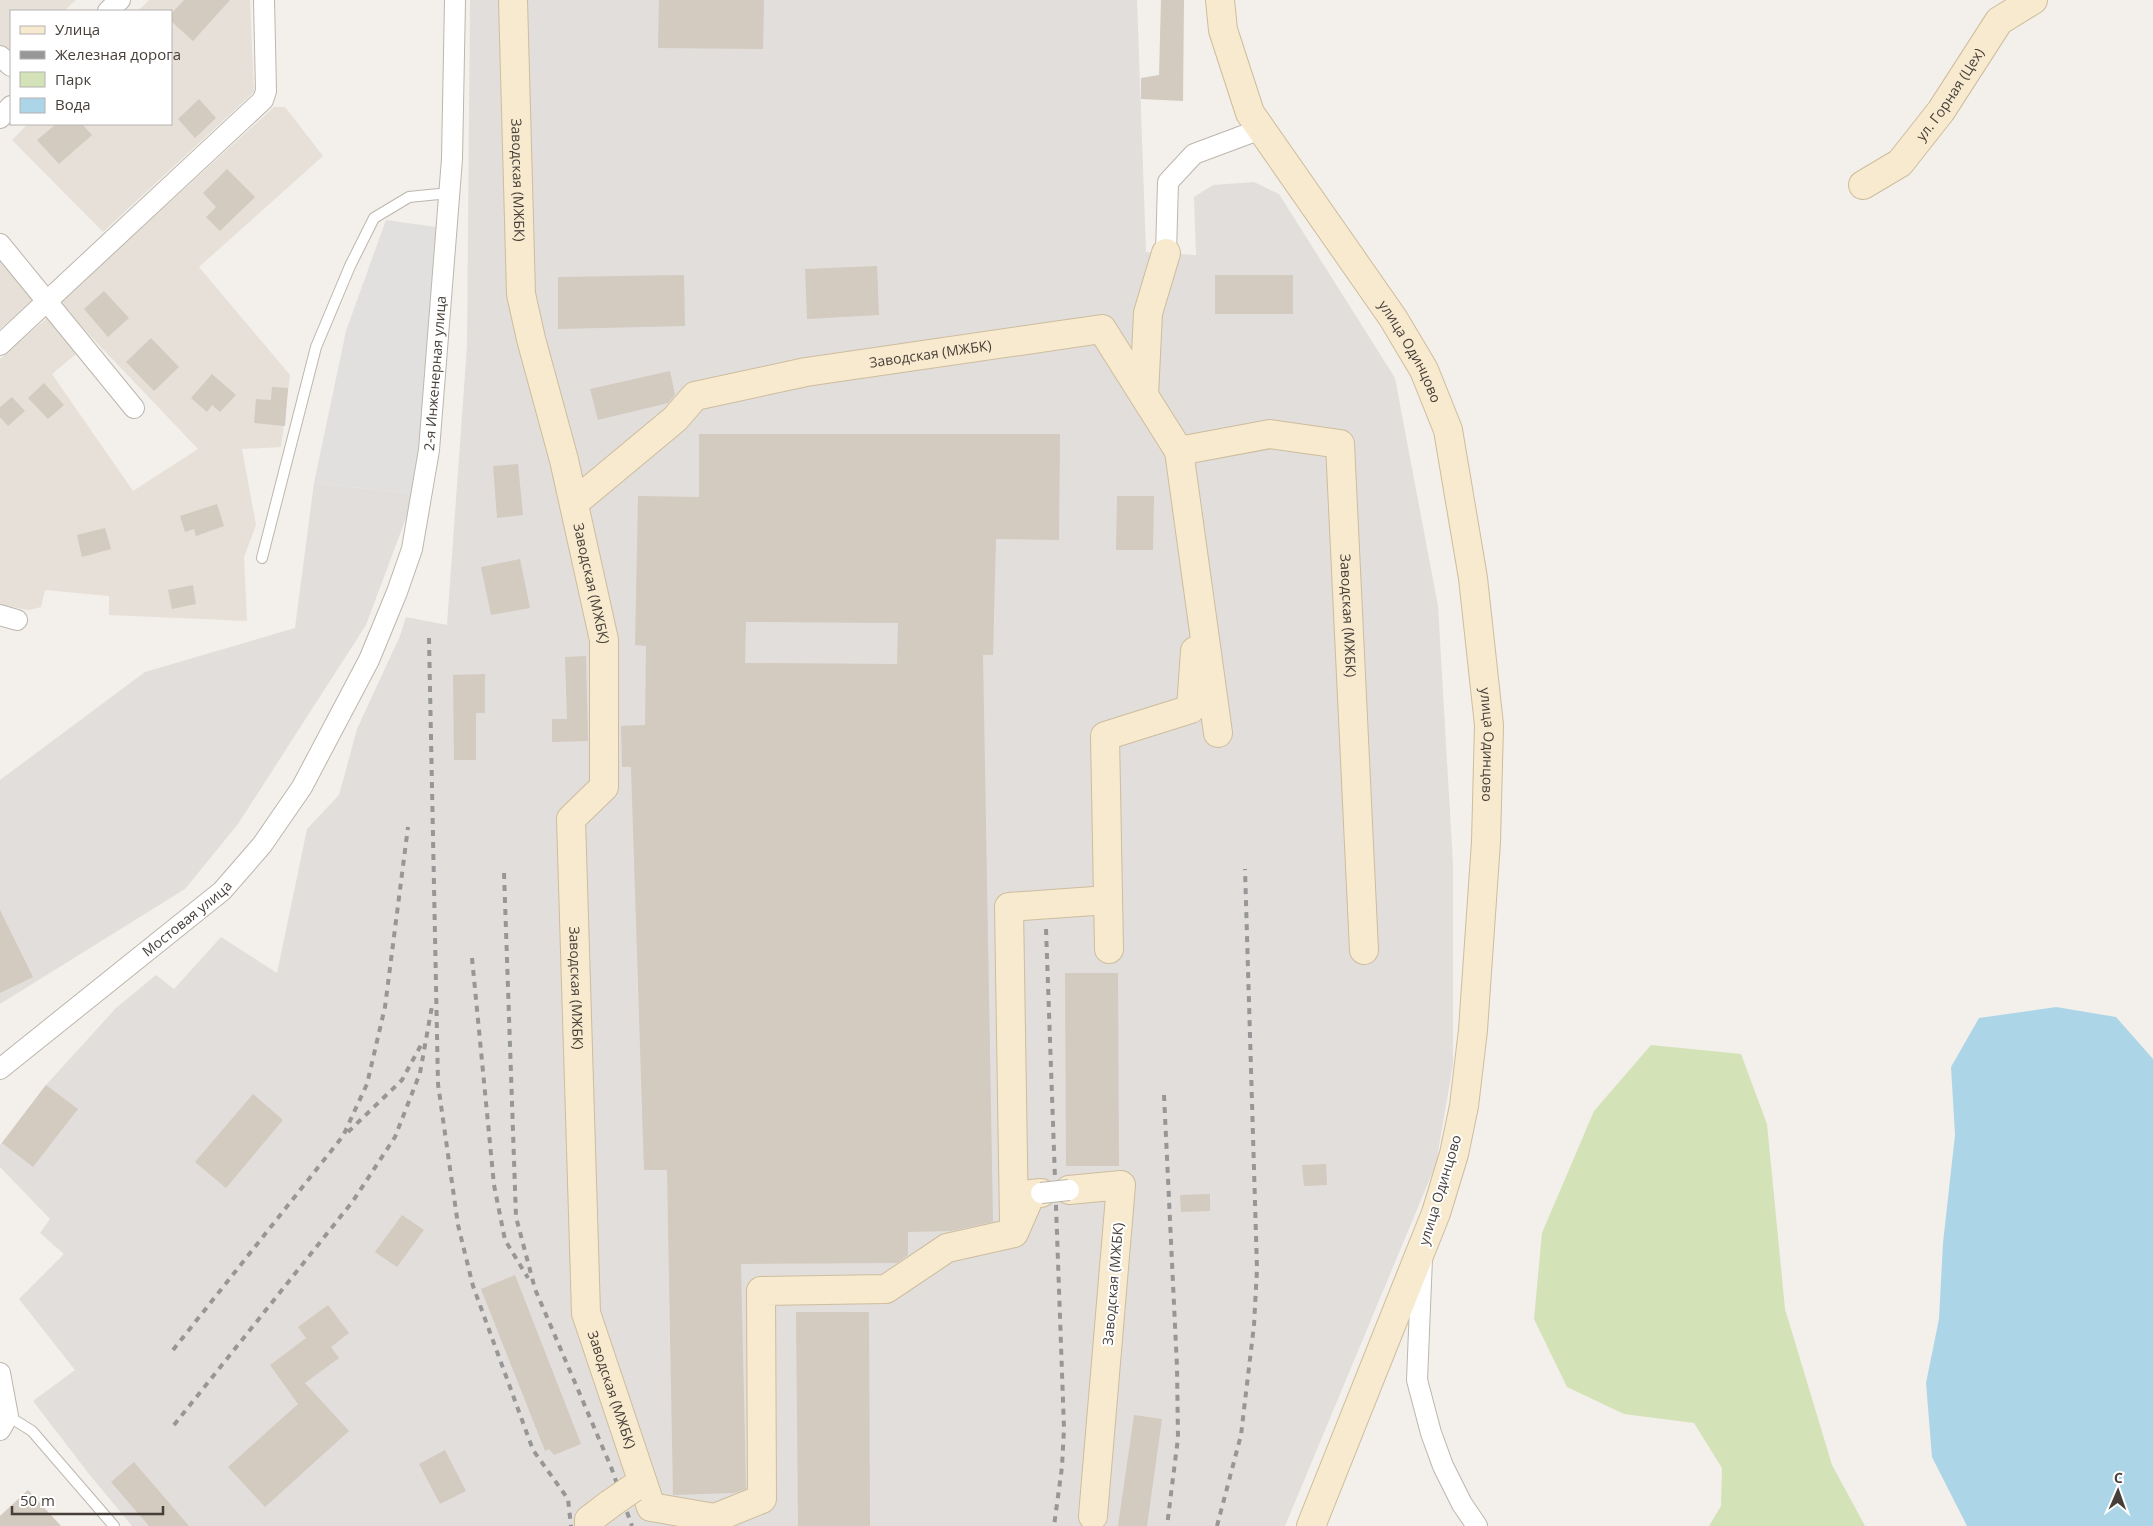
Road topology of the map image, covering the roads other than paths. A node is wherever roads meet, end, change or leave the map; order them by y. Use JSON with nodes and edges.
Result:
{"nodes":[{"id":1,"x":120,"y":0,"type":"edge"},
{"id":2,"x":264,"y":0,"type":"edge"},
{"id":3,"x":455,"y":0,"type":"edge"},
{"id":4,"x":513,"y":0,"type":"edge"},
{"id":5,"x":1220,"y":0,"type":"edge"},
{"id":6,"x":2033,"y":0,"type":"edge"},
{"id":7,"x":109,"y":10,"type":"edge"},
{"id":8,"x":0,"y":56,"type":"edge"},
{"id":9,"x":10,"y":65,"type":"edge"},
{"id":10,"x":10,"y":107,"type":"edge"},
{"id":11,"x":0,"y":118,"type":"edge"},
{"id":12,"x":1261,"y":129,"type":"junction"},
{"id":13,"x":1863,"y":185,"type":"dead end"},
{"id":14,"x":450,"y":193,"type":"junction"},
{"id":15,"x":0,"y":244,"type":"edge"},
{"id":16,"x":1166,"y":253,"type":"joint"},
{"id":17,"x":48,"y":301,"type":"junction"},
{"id":18,"x":0,"y":345,"type":"edge"},
{"id":19,"x":1144,"y":395,"type":"junction"},
{"id":20,"x":134,"y":408,"type":"dead end"},
{"id":21,"x":1179,"y":451,"type":"junction"},
{"id":22,"x":574,"y":503,"type":"junction"},
{"id":23,"x":262,"y":558,"type":"dead end"},
{"id":24,"x":1199,"y":592,"type":"junction"},
{"id":25,"x":333,"y":729,"type":"joint"},
{"id":26,"x":1218,"y":733,"type":"dead end"},
{"id":27,"x":1108,"y":900,"type":"junction"},
{"id":28,"x":1109,"y":949,"type":"dead end"},
{"id":29,"x":1364,"y":950,"type":"dead end"},
{"id":30,"x":0,"y":1069,"type":"edge"},
{"id":31,"x":1069,"y":1190,"type":"joint"},
{"id":32,"x":1042,"y":1193,"type":"joint"},
{"id":33,"x":1014,"y":1232,"type":"junction"},
{"id":34,"x":1423,"y":1248,"type":"junction"},
{"id":35,"x":0,"y":1373,"type":"edge"},
{"id":36,"x":4,"y":1423,"type":"edge"},
{"id":37,"x":638,"y":1485,"type":"junction"},
{"id":38,"x":1093,"y":1516,"type":"dead end"},
{"id":39,"x":114,"y":1526,"type":"edge"},
{"id":40,"x":589,"y":1526,"type":"edge"},
{"id":41,"x":1311,"y":1526,"type":"edge"},
{"id":42,"x":1477,"y":1526,"type":"edge"}],
"edges":[{"from":1,"to":7,"type":"street"},
{"from":2,"to":17,"type":"street"},
{"from":3,"to":14,"type":"street","name":"2-я Инженерная улица"},
{"from":4,"to":22,"type":"street","name":"Заводская (МЖБК)"},
{"from":5,"to":12,"type":"street","name":"улица Одинцово"},
{"from":6,"to":13,"type":"street","name":"ул. Горная (Цех)"},
{"from":8,"to":9,"type":"street"},
{"from":10,"to":11,"type":"street"},
{"from":12,"to":16,"type":"street"},
{"from":12,"to":34,"type":"street","name":"улица Одинцово"},
{"from":14,"to":23,"type":"lane"},
{"from":14,"to":25,"type":"street","name":"2-я Инженерная улица"},
{"from":15,"to":17,"type":"street"},
{"from":16,"to":19,"type":"street"},
{"from":17,"to":18,"type":"street"},
{"from":17,"to":20,"type":"street"},
{"from":19,"to":21,"type":"street","name":"Заводская (МЖБК)"},
{"from":19,"to":22,"type":"street","name":"Заводская (МЖБК)"},
{"from":21,"to":24,"type":"street","name":"Заводская (МЖБК)"},
{"from":21,"to":29,"type":"street","name":"Заводская (МЖБК)"},
{"from":22,"to":37,"type":"street","name":"Заводская (МЖБК)"},
{"from":24,"to":26,"type":"street","name":"Заводская (МЖБК)"},
{"from":24,"to":27,"type":"street","name":"Заводская (МЖБК)"},
{"from":25,"to":30,"type":"street","name":"Мостовая улица"},
{"from":27,"to":28,"type":"street","name":"Заводская (МЖБК)"},
{"from":27,"to":33,"type":"street"},
{"from":31,"to":32,"type":"street","name":"Заводская (МЖБК)","bridge":true},
{"from":31,"to":38,"type":"street","name":"Заводская (МЖБК)"},
{"from":32,"to":33,"type":"street","name":"Заводская (МЖБК)"},
{"from":33,"to":37,"type":"street","name":"Заводская (МЖБК)"},
{"from":34,"to":41,"type":"street","name":"улица Одинцово"},
{"from":34,"to":42,"type":"street"},
{"from":35,"to":36,"type":"street"},
{"from":36,"to":39,"type":"lane"},
{"from":37,"to":40,"type":"street","bridge":true}]}
